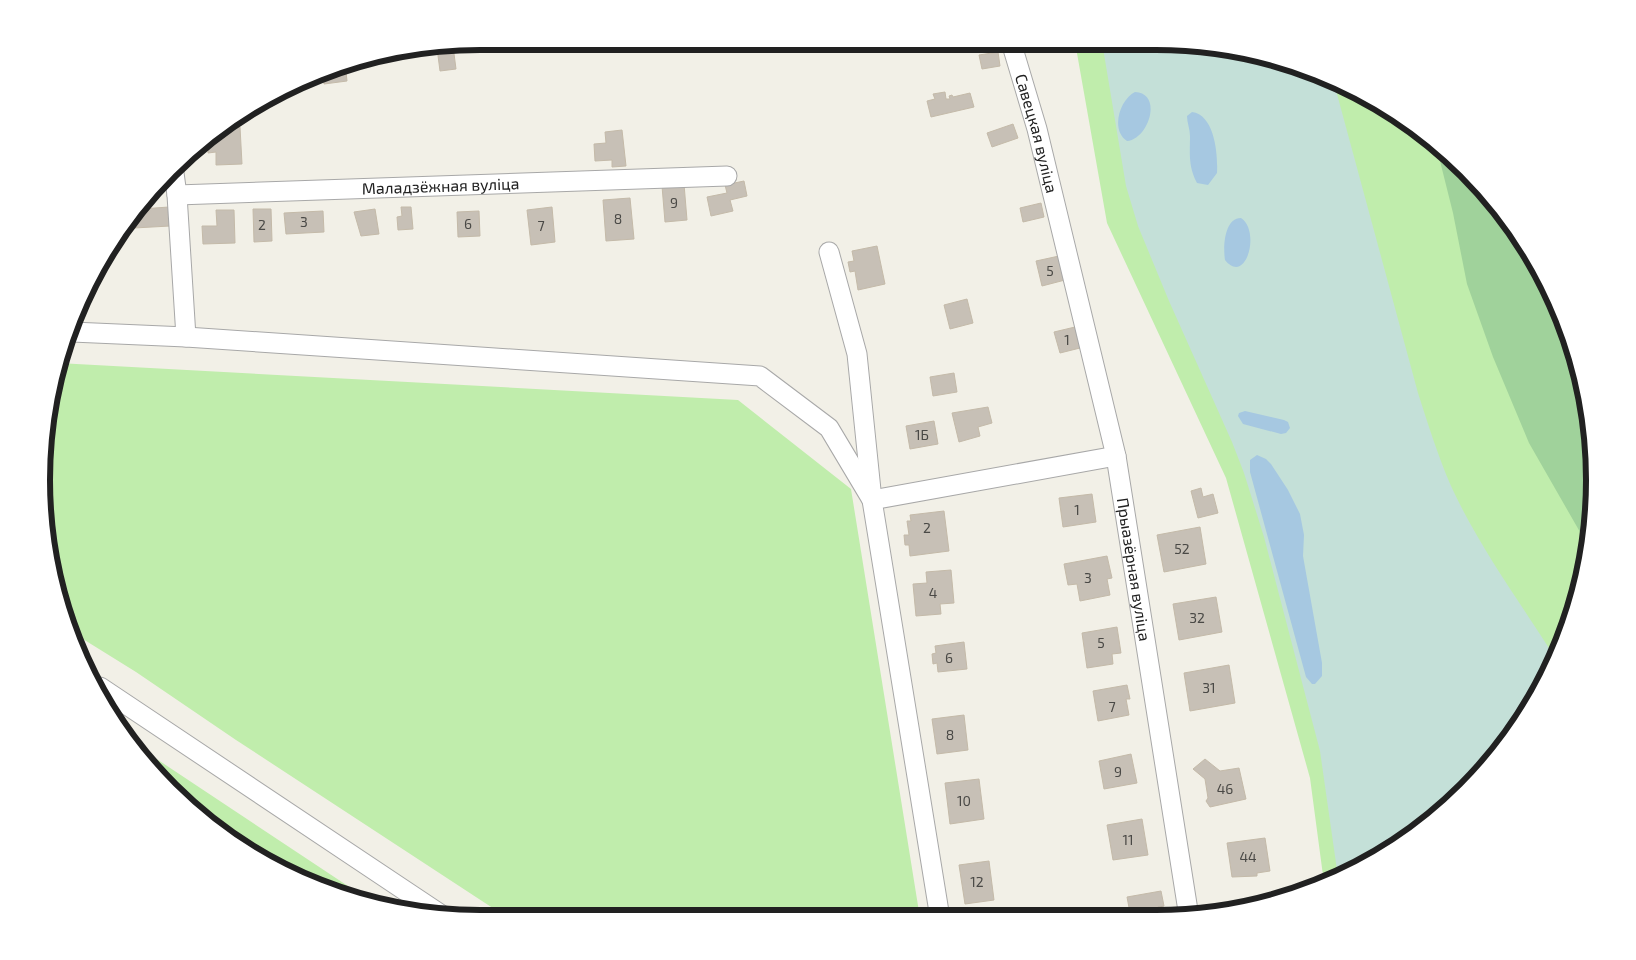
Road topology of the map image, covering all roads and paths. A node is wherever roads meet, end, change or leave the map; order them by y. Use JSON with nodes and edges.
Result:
{"nodes":[{"id":1,"x":1014,"y":50,"type":"edge"},
{"id":2,"x":727,"y":176,"type":"dead end"},
{"id":3,"x":175,"y":178,"type":"edge"},
{"id":4,"x":177,"y":195,"type":"junction"},
{"id":5,"x":1061,"y":226,"type":"joint"},
{"id":6,"x":829,"y":252,"type":"dead end"},
{"id":7,"x":77,"y":332,"type":"edge"},
{"id":8,"x":186,"y":337,"type":"junction"},
{"id":9,"x":1116,"y":456,"type":"junction"},
{"id":10,"x":872,"y":500,"type":"junction"},
{"id":11,"x":106,"y":691,"type":"edge"},
{"id":12,"x":429,"y":907,"type":"edge"},
{"id":13,"x":1188,"y":909,"type":"edge"},
{"id":14,"x":939,"y":910,"type":"edge"}],
"edges":[{"from":1,"to":5,"type":"street","name":"Савецкая вуліца"},
{"from":2,"to":4,"type":"street","name":"Маладзёжная вуліца"},
{"from":3,"to":4,"type":"street"},
{"from":4,"to":8,"type":"street"},
{"from":5,"to":9,"type":"street","name":"Прыазёрная вуліца"},
{"from":6,"to":10,"type":"street"},
{"from":7,"to":8,"type":"street"},
{"from":8,"to":10,"type":"street"},
{"from":9,"to":10,"type":"street"},
{"from":9,"to":13,"type":"street","name":"Прыазёрная вуліца"},
{"from":10,"to":14,"type":"street"},
{"from":11,"to":12,"type":"street"}]}
